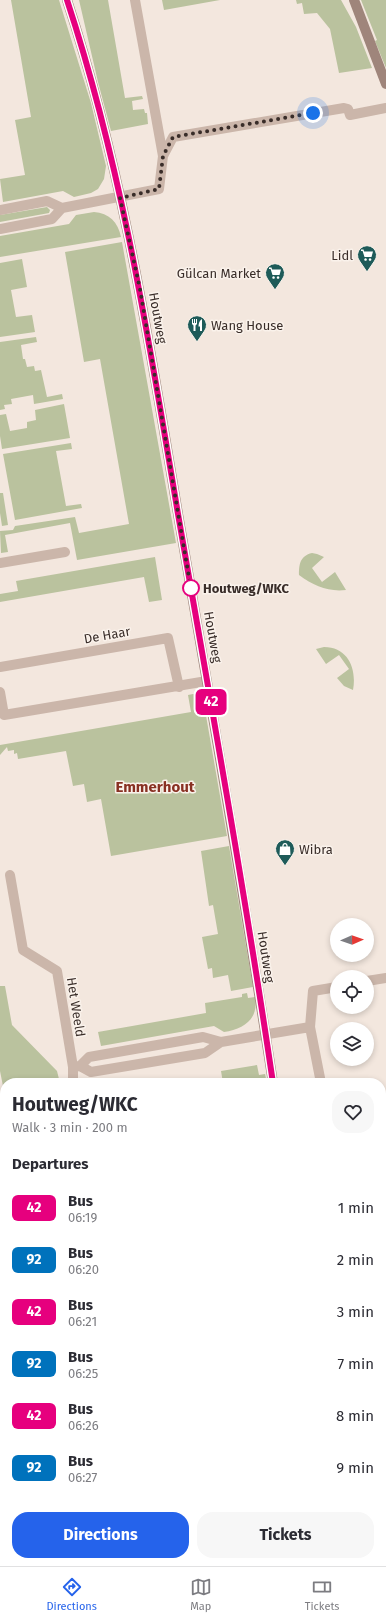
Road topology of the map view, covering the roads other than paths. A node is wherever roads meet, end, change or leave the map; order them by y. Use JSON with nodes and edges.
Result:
{"nodes":[{"id":1,"x":67,"y":0,"type":"edge"},
{"id":2,"x":135,"y":0,"type":"edge"},
{"id":3,"x":354,"y":0,"type":"edge"},
{"id":4,"x":386,"y":84,"type":"edge"},
{"id":5,"x":386,"y":108,"type":"edge"},
{"id":6,"x":163,"y":156,"type":"junction"},
{"id":7,"x":120,"y":198,"type":"junction"},
{"id":8,"x":62,"y":208,"type":"junction"},
{"id":9,"x":0,"y":210,"type":"edge"},
{"id":10,"x":0,"y":229,"type":"edge"},
{"id":11,"x":65,"y":552,"type":"dead end"},
{"id":12,"x":0,"y":563,"type":"edge"},
{"id":13,"x":0,"y":667,"type":"edge"},
{"id":14,"x":207,"y":681,"type":"junction"},
{"id":15,"x":179,"y":687,"type":"junction"},
{"id":16,"x":0,"y":692,"type":"edge"},
{"id":17,"x":10,"y":875,"type":"dead end"},
{"id":18,"x":386,"y":978,"type":"edge"},
{"id":19,"x":374,"y":980,"type":"edge"},
{"id":20,"x":330,"y":988,"type":"edge"},
{"id":21,"x":310,"y":1026,"type":"junction"},
{"id":22,"x":266,"y":1035,"type":"junction"},
{"id":23,"x":221,"y":1042,"type":"junction"},
{"id":24,"x":76,"y":1066,"type":"junction"},
{"id":25,"x":74,"y":1078,"type":"edge"},
{"id":26,"x":272,"y":1078,"type":"edge"},
{"id":27,"x":320,"y":1078,"type":"edge"}],
"edges":[{"from":1,"to":7,"type":"street","name":"Houtweg"},
{"from":2,"to":6,"type":"street"},
{"from":3,"to":4,"type":"street"},
{"from":5,"to":6,"type":"street"},
{"from":6,"to":7,"type":"street"},
{"from":7,"to":8,"type":"street"},
{"from":7,"to":14,"type":"street","name":"Houtweg"},
{"from":8,"to":9,"type":"street"},
{"from":8,"to":10,"type":"street"},
{"from":11,"to":12,"type":"street"},
{"from":13,"to":15,"type":"street","name":"De Haar"},
{"from":14,"to":15,"type":"street"},
{"from":14,"to":22,"type":"street","name":"Houtweg"},
{"from":15,"to":16,"type":"street"},
{"from":17,"to":24,"type":"street","name":"Het Weeld"},
{"from":18,"to":19,"type":"street"},
{"from":20,"to":21,"type":"street"},
{"from":21,"to":22,"type":"street"},
{"from":21,"to":27,"type":"street"},
{"from":22,"to":23,"type":"street"},
{"from":22,"to":26,"type":"street","name":"Houtweg"},
{"from":23,"to":24,"type":"street"},
{"from":23,"to":24,"type":"street"},
{"from":24,"to":25,"type":"street","name":"Het Weeld"}]}
